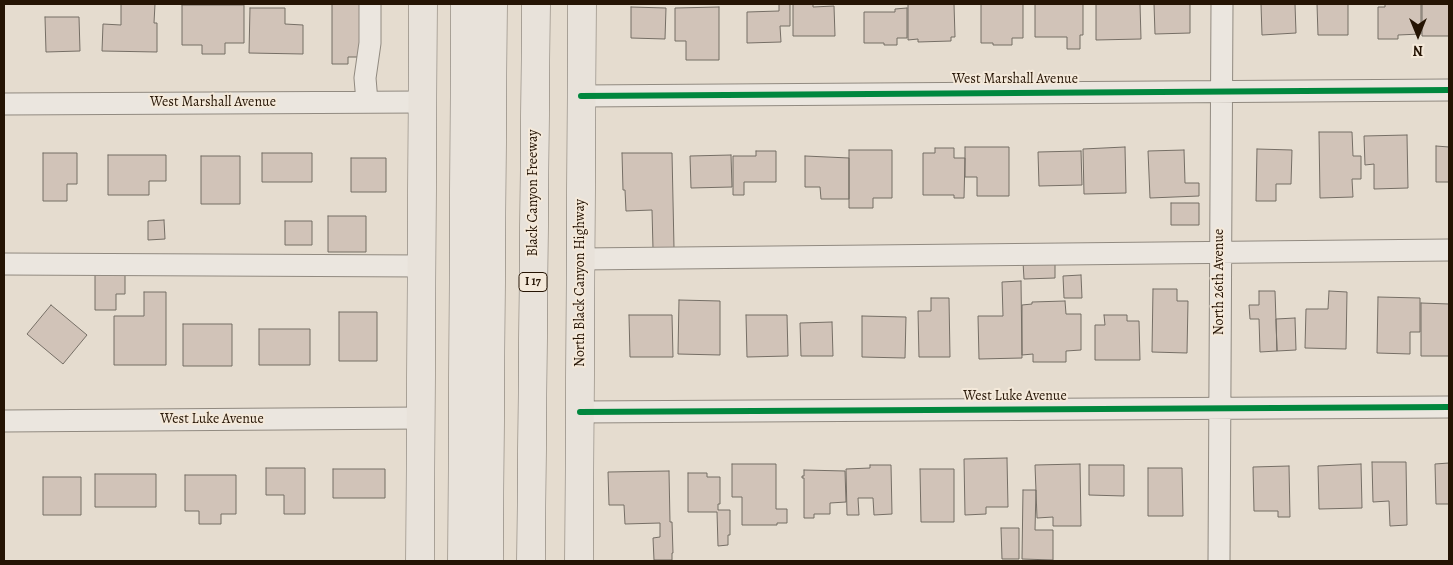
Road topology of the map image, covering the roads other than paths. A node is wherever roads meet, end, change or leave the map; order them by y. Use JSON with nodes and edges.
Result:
{"nodes":[{"id":1,"x":370,"y":4,"type":"edge"},
{"id":2,"x":423,"y":4,"type":"edge"},
{"id":3,"x":465,"y":4,"type":"edge"},
{"id":4,"x":492,"y":4,"type":"edge"},
{"id":5,"x":511,"y":4,"type":"edge"},
{"id":6,"x":536,"y":4,"type":"edge"},
{"id":7,"x":582,"y":4,"type":"edge"},
{"id":8,"x":1222,"y":4,"type":"edge"},
{"id":9,"x":1449,"y":90,"type":"edge"},
{"id":10,"x":1222,"y":91,"type":"junction"},
{"id":11,"x":582,"y":96,"type":"junction"},
{"id":12,"x":368,"y":102,"type":"junction"},
{"id":13,"x":422,"y":102,"type":"junction"},
{"id":14,"x":4,"y":104,"type":"edge"},
{"id":15,"x":1449,"y":250,"type":"edge"},
{"id":16,"x":1220,"y":252,"type":"junction"},
{"id":17,"x":581,"y":259,"type":"junction"},
{"id":18,"x":4,"y":264,"type":"edge"},
{"id":19,"x":422,"y":266,"type":"junction"},
{"id":20,"x":1449,"y":407,"type":"edge"},
{"id":21,"x":1220,"y":408,"type":"junction"},
{"id":22,"x":580,"y":412,"type":"junction"},
{"id":23,"x":421,"y":418,"type":"junction"},
{"id":24,"x":4,"y":421,"type":"edge"},
{"id":25,"x":420,"y":561,"type":"edge"},
{"id":26,"x":462,"y":561,"type":"edge"},
{"id":27,"x":489,"y":561,"type":"edge"},
{"id":28,"x":508,"y":561,"type":"edge"},
{"id":29,"x":531,"y":561,"type":"edge"},
{"id":30,"x":579,"y":561,"type":"edge"},
{"id":31,"x":1219,"y":561,"type":"edge"}],
"edges":[{"from":1,"to":12,"type":"street"},
{"from":2,"to":13,"type":"main road"},
{"from":3,"to":26,"type":"main road"},
{"from":4,"to":27,"type":"main road"},
{"from":5,"to":28,"type":"main road"},
{"from":6,"to":29,"type":"main road","name":"Black Canyon Freeway","number":"I 17"},
{"from":7,"to":11,"type":"main road","name":"North Black Canyon Highway"},
{"from":8,"to":10,"type":"street","name":"North 26th Avenue"},
{"from":9,"to":10,"type":"street","name":"West Marshall Avenue"},
{"from":10,"to":11,"type":"street","name":"West Marshall Avenue"},
{"from":10,"to":16,"type":"street","name":"North 26th Avenue"},
{"from":11,"to":17,"type":"main road","name":"North Black Canyon Highway"},
{"from":12,"to":13,"type":"street","name":"West Marshall Avenue"},
{"from":12,"to":14,"type":"street","name":"West Marshall Avenue"},
{"from":13,"to":19,"type":"main road"},
{"from":15,"to":16,"type":"street"},
{"from":16,"to":17,"type":"street"},
{"from":16,"to":21,"type":"street","name":"North 26th Avenue"},
{"from":17,"to":22,"type":"main road","name":"North Black Canyon Highway"},
{"from":18,"to":19,"type":"street"},
{"from":19,"to":23,"type":"main road"},
{"from":20,"to":21,"type":"street","name":"West Luke Avenue"},
{"from":21,"to":22,"type":"street","name":"West Luke Avenue"},
{"from":21,"to":31,"type":"street","name":"North 26th Avenue"},
{"from":22,"to":30,"type":"main road","name":"North Black Canyon Highway"},
{"from":23,"to":24,"type":"street","name":"West Luke Avenue"},
{"from":23,"to":25,"type":"main road"}]}
